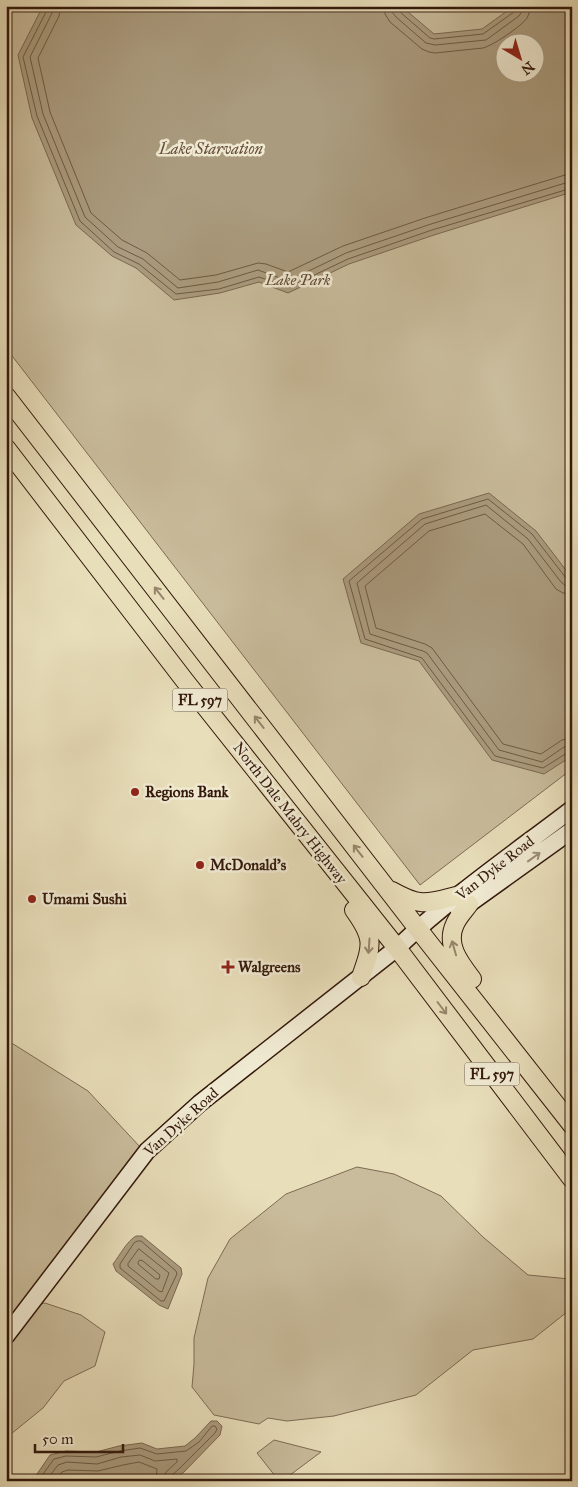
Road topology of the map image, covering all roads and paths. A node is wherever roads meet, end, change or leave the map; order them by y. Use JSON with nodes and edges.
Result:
{"nodes":[{"id":1,"x":6,"y":396,"type":"edge"},
{"id":2,"x":6,"y":413,"type":"edge"},
{"id":3,"x":6,"y":448,"type":"edge"},
{"id":4,"x":6,"y":461,"type":"edge"},
{"id":5,"x":114,"y":534,"type":"junction"},
{"id":6,"x":572,"y":809,"type":"edge"},
{"id":7,"x":572,"y":830,"type":"edge"},
{"id":8,"x":388,"y":889,"type":"junction"},
{"id":9,"x":465,"y":900,"type":"junction"},
{"id":10,"x":420,"y":931,"type":"junction"},
{"id":11,"x":397,"y":948,"type":"junction"},
{"id":12,"x":361,"y":977,"type":"junction"},
{"id":13,"x":496,"y":1080,"type":"junction"},
{"id":14,"x":572,"y":1116,"type":"edge"},
{"id":15,"x":572,"y":1125,"type":"edge"},
{"id":16,"x":572,"y":1159,"type":"edge"},
{"id":17,"x":572,"y":1180,"type":"edge"},
{"id":18,"x":6,"y":1336,"type":"edge"}],
"edges":[{"from":1,"to":5,"type":"main road","name":"North Dale Mabry Highway","number":"FL 597"},
{"from":2,"to":5,"type":"main road"},
{"from":3,"to":11,"type":"main road","name":"North Dale Mabry Highway","number":"FL 597"},
{"from":4,"to":12,"type":"main road","one_way":true},
{"from":8,"to":5,"type":"main road","name":"North Dale Mabry Highway","number":"FL 597","one_way":true},
{"from":6,"to":9,"type":"street","name":"Van Dyke Road"},
{"from":9,"to":7,"type":"street","name":"Van Dyke Road","one_way":true},
{"from":8,"to":9,"type":"main road"},
{"from":8,"to":10,"type":"main road","name":"North Dale Mabry Highway","number":"FL 597"},
{"from":9,"to":10,"type":"street","name":"Van Dyke Road"},
{"from":14,"to":9,"type":"main road","one_way":true},
{"from":10,"to":11,"type":"street","name":"Van Dyke Road"},
{"from":10,"to":15,"type":"main road","name":"North Dale Mabry Highway","number":"FL 597"},
{"from":11,"to":12,"type":"street","name":"Van Dyke Road"},
{"from":11,"to":13,"type":"main road","name":"North Dale Mabry Highway","number":"FL 597","one_way":true},
{"from":12,"to":18,"type":"street","name":"Van Dyke Road"},
{"from":13,"to":16,"type":"main road"},
{"from":13,"to":17,"type":"main road","name":"North Dale Mabry Highway","number":"FL 597"}]}
